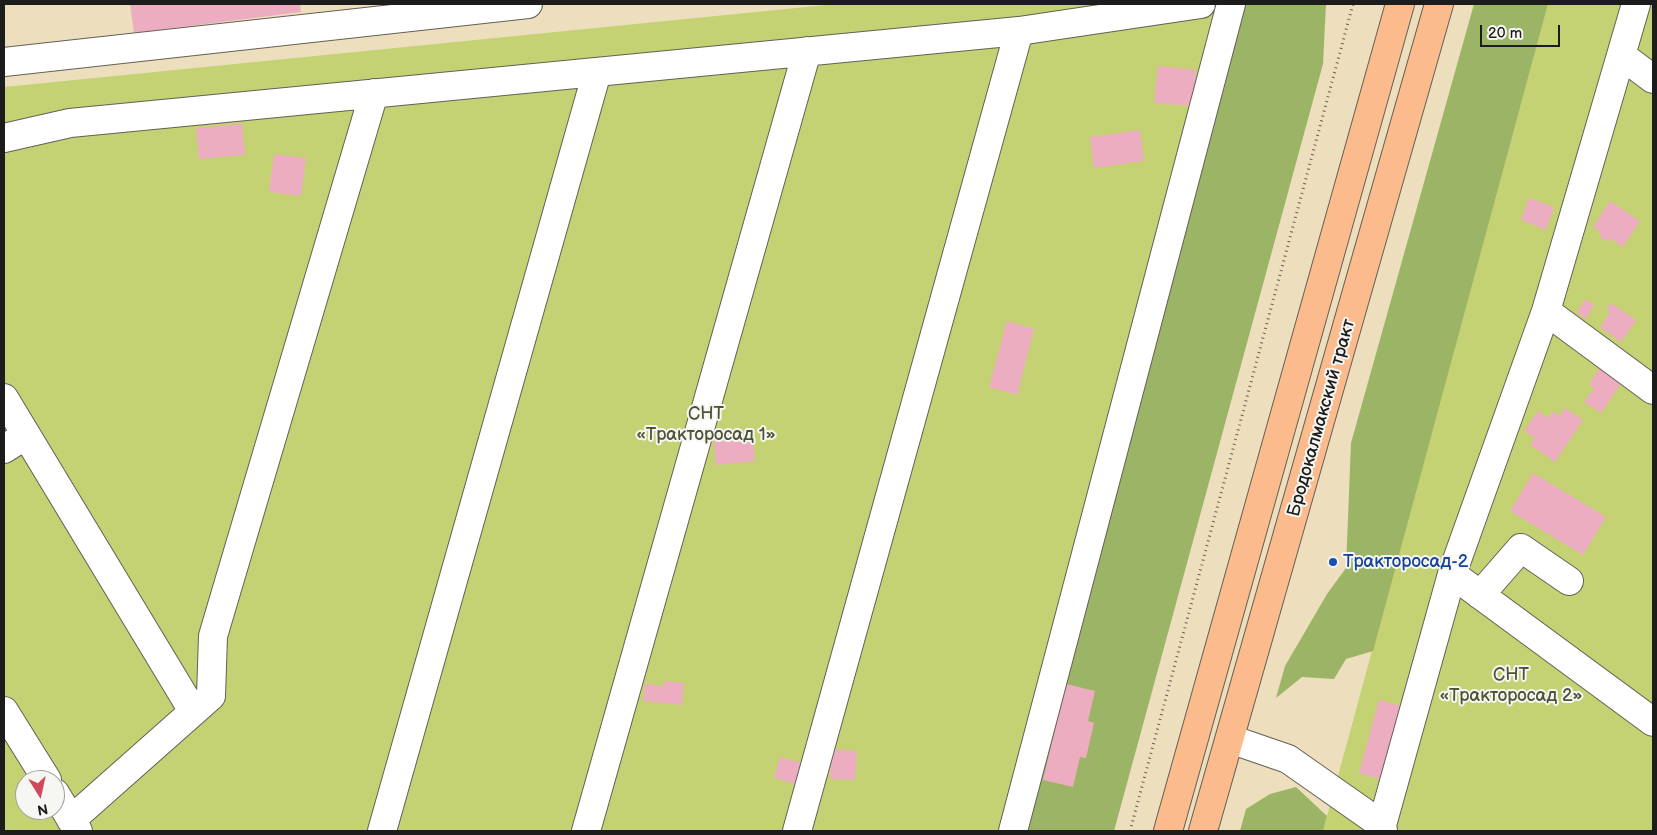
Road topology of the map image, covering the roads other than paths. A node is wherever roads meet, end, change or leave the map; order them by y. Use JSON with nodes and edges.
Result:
{"nodes":[{"id":1,"x":528,"y":4,"type":"edge"},
{"id":2,"x":1201,"y":4,"type":"edge"},
{"id":3,"x":1231,"y":4,"type":"edge"},
{"id":4,"x":1400,"y":4,"type":"edge"},
{"id":5,"x":1439,"y":4,"type":"edge"},
{"id":6,"x":1636,"y":4,"type":"edge"},
{"id":7,"x":1019,"y":31,"type":"junction"},
{"id":8,"x":807,"y":51,"type":"junction"},
{"id":9,"x":1621,"y":55,"type":"junction"},
{"id":10,"x":4,"y":62,"type":"edge"},
{"id":11,"x":597,"y":72,"type":"junction"},
{"id":12,"x":1653,"y":79,"type":"edge"},
{"id":13,"x":374,"y":93,"type":"junction"},
{"id":14,"x":4,"y":138,"type":"edge"},
{"id":15,"x":1546,"y":311,"type":"junction"},
{"id":16,"x":1653,"y":390,"type":"edge"},
{"id":17,"x":4,"y":398,"type":"edge"},
{"id":18,"x":15,"y":442,"type":"edge"},
{"id":19,"x":1452,"y":574,"type":"junction"},
{"id":20,"x":1569,"y":581,"type":"dead end"},
{"id":21,"x":1480,"y":595,"type":"junction"},
{"id":22,"x":4,"y":711,"type":"edge"},
{"id":23,"x":193,"y":712,"type":"junction"},
{"id":24,"x":1653,"y":722,"type":"edge"},
{"id":25,"x":1230,"y":739,"type":"junction"},
{"id":26,"x":41,"y":770,"type":"edge"},
{"id":27,"x":65,"y":809,"type":"edge"},
{"id":28,"x":75,"y":825,"type":"edge"},
{"id":29,"x":1382,"y":828,"type":"edge"},
{"id":30,"x":382,"y":831,"type":"edge"},
{"id":31,"x":586,"y":831,"type":"edge"},
{"id":32,"x":798,"y":831,"type":"edge"},
{"id":33,"x":1012,"y":831,"type":"edge"},
{"id":34,"x":1168,"y":831,"type":"edge"},
{"id":35,"x":1203,"y":831,"type":"edge"}],
"edges":[{"from":1,"to":10,"type":"street"},
{"from":2,"to":7,"type":"street"},
{"from":3,"to":33,"type":"street"},
{"from":4,"to":34,"type":"main road","name":"Бродокалмакский тракт"},
{"from":5,"to":25,"type":"main road","name":"Бродокалмакский тракт"},
{"from":6,"to":9,"type":"street"},
{"from":7,"to":8,"type":"street"},
{"from":7,"to":32,"type":"street"},
{"from":8,"to":11,"type":"street"},
{"from":8,"to":31,"type":"street"},
{"from":9,"to":12,"type":"street"},
{"from":9,"to":15,"type":"street"},
{"from":11,"to":13,"type":"street"},
{"from":11,"to":30,"type":"street"},
{"from":13,"to":14,"type":"street"},
{"from":13,"to":23,"type":"street"},
{"from":15,"to":16,"type":"street"},
{"from":15,"to":19,"type":"street"},
{"from":17,"to":18,"type":"street"},
{"from":18,"to":23,"type":"street"},
{"from":19,"to":21,"type":"street"},
{"from":19,"to":29,"type":"street"},
{"from":20,"to":21,"type":"street"},
{"from":21,"to":24,"type":"street"},
{"from":22,"to":26,"type":"street"},
{"from":23,"to":28,"type":"street"},
{"from":25,"to":29,"type":"street"},
{"from":25,"to":35,"type":"main road","name":"Бродокалмакский тракт"},
{"from":27,"to":28,"type":"street"}]}
